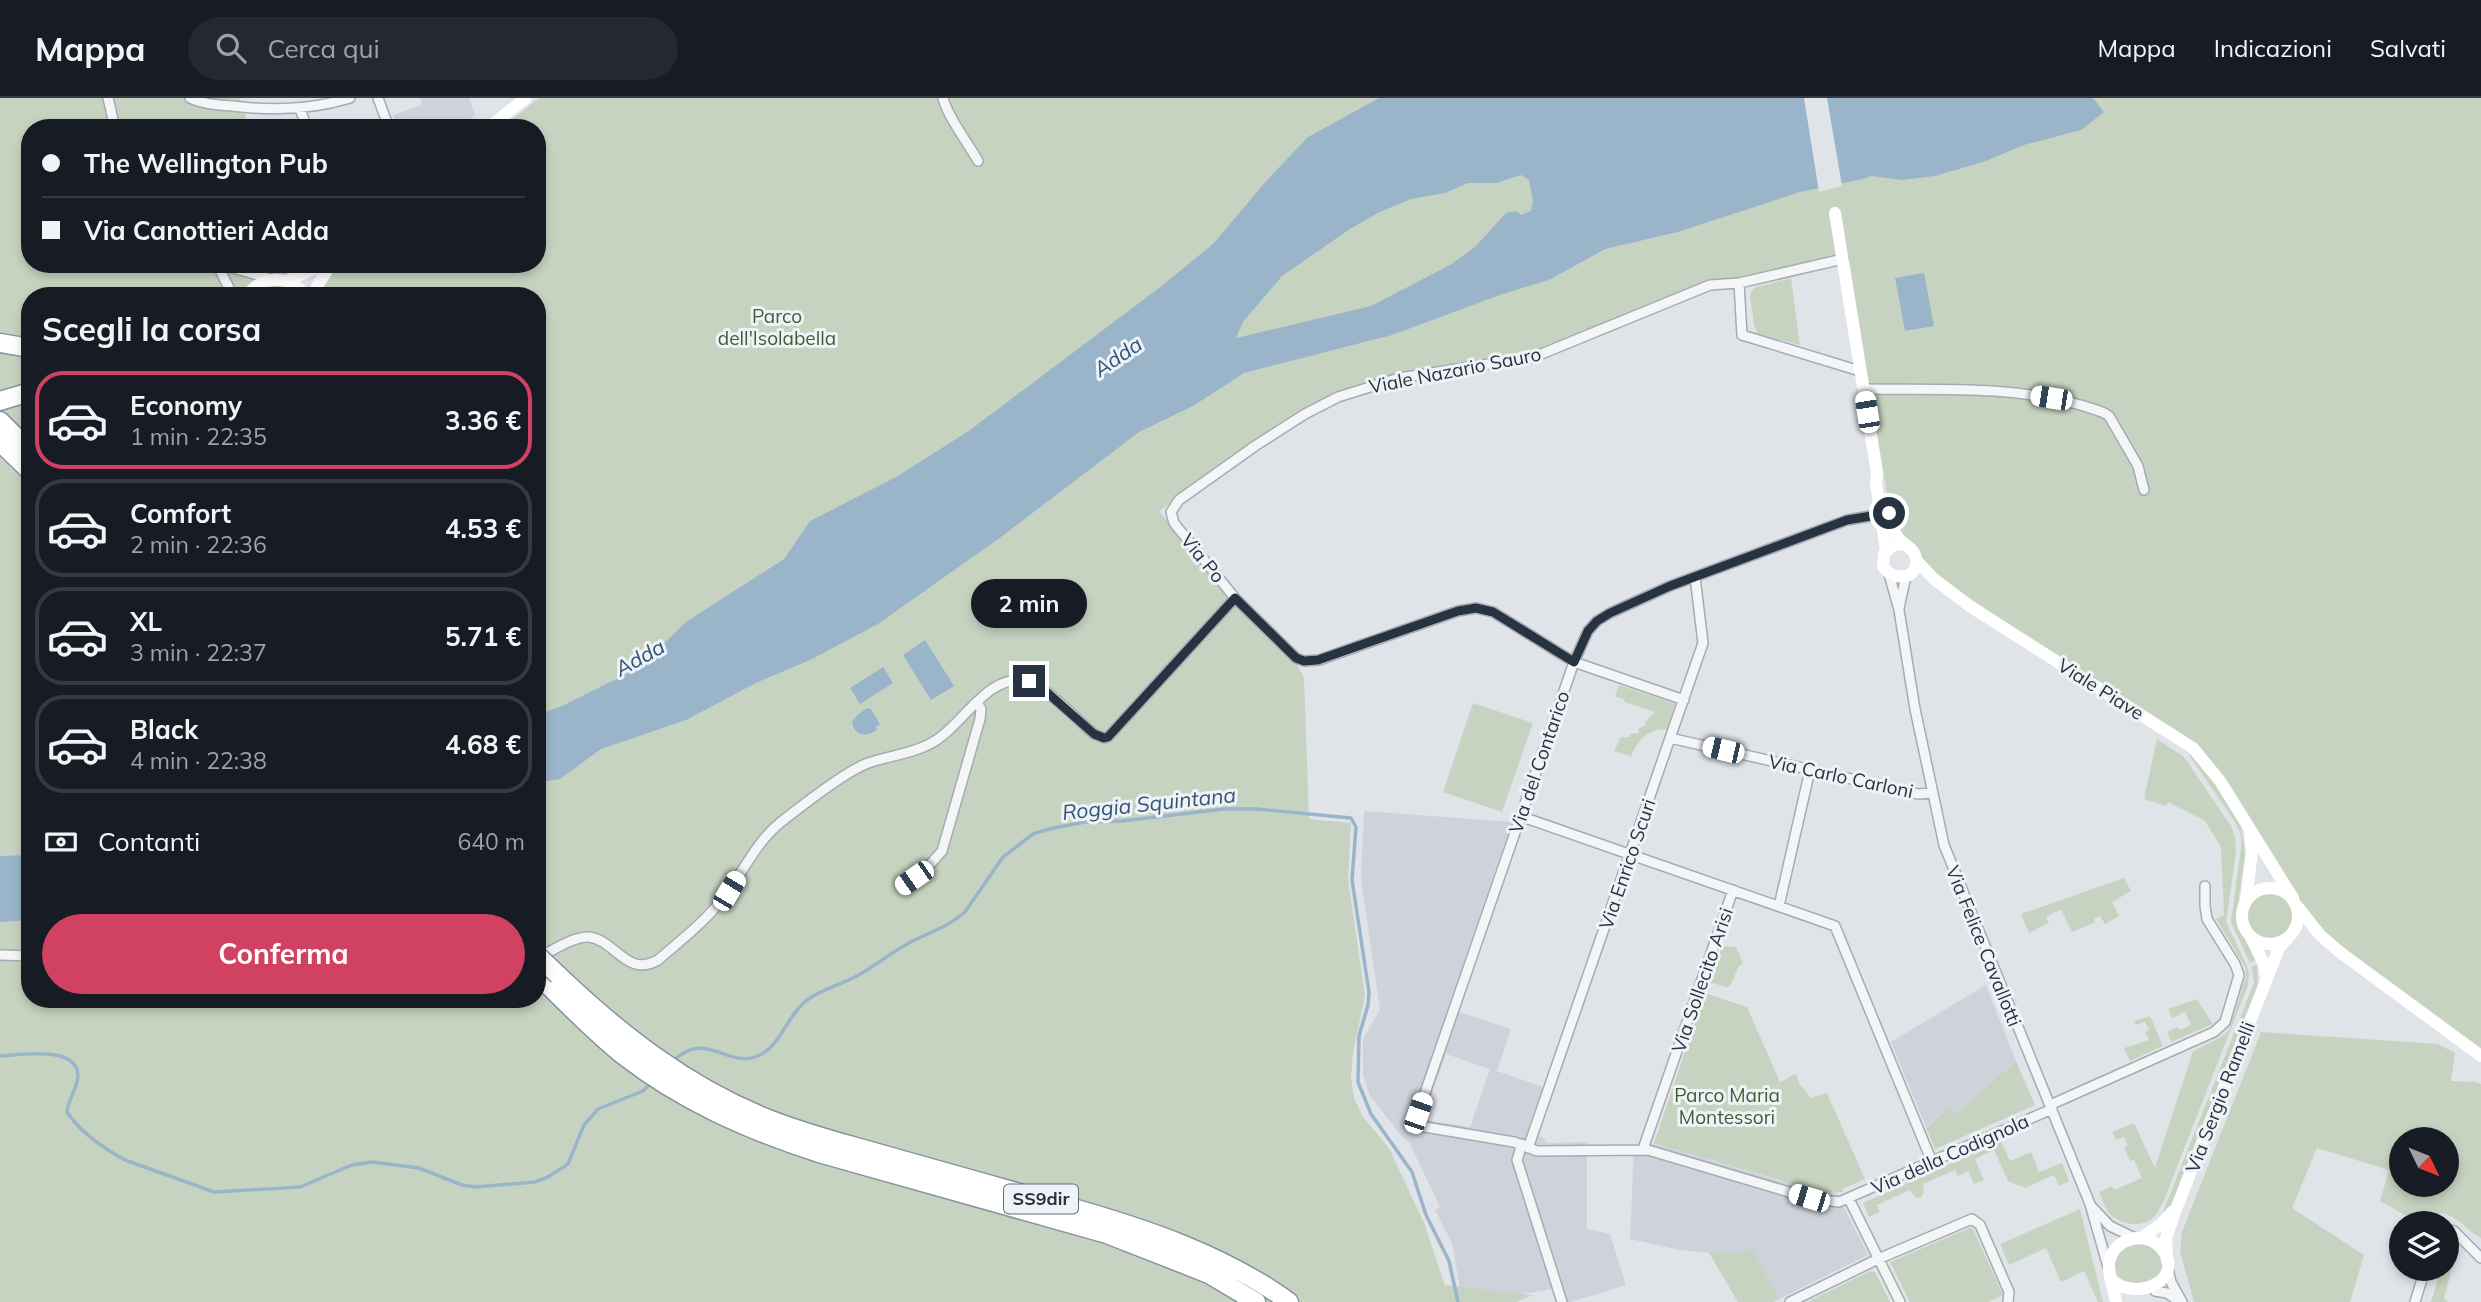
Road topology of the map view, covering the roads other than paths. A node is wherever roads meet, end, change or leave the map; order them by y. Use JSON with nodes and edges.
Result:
{"nodes":[{"id":1,"x":108,"y":98,"type":"edge"},
{"id":2,"x":190,"y":98,"type":"edge"},
{"id":3,"x":350,"y":98,"type":"edge"},
{"id":4,"x":378,"y":98,"type":"edge"},
{"id":5,"x":526,"y":98,"type":"edge"},
{"id":6,"x":943,"y":98,"type":"edge"},
{"id":7,"x":300,"y":109,"type":"junction"},
{"id":8,"x":113,"y":119,"type":"edge"},
{"id":9,"x":304,"y":119,"type":"edge"},
{"id":10,"x":386,"y":119,"type":"edge"},
{"id":11,"x":499,"y":119,"type":"edge"},
{"id":12,"x":978,"y":161,"type":"dead end"},
{"id":13,"x":1835,"y":213,"type":"dead end"},
{"id":14,"x":1843,"y":259,"type":"junction"},
{"id":15,"x":251,"y":273,"type":"edge"},
{"id":16,"x":304,"y":273,"type":"edge"},
{"id":17,"x":273,"y":279,"type":"junction"},
{"id":18,"x":288,"y":281,"type":"junction"},
{"id":19,"x":1738,"y":283,"type":"junction"},
{"id":20,"x":257,"y":287,"type":"edge"},
{"id":21,"x":298,"y":287,"type":"edge"},
{"id":22,"x":0,"y":343,"type":"edge"},
{"id":23,"x":21,"y":346,"type":"edge"},
{"id":24,"x":1860,"y":371,"type":"junction"},
{"id":25,"x":1863,"y":388,"type":"junction"},
{"id":26,"x":21,"y":395,"type":"edge"},
{"id":27,"x":0,"y":401,"type":"edge"},
{"id":28,"x":0,"y":421,"type":"edge"},
{"id":29,"x":0,"y":442,"type":"edge"},
{"id":30,"x":21,"y":442,"type":"edge"},
{"id":31,"x":21,"y":462,"type":"edge"},
{"id":32,"x":2144,"y":490,"type":"dead end"},
{"id":33,"x":1172,"y":508,"type":"joint"},
{"id":34,"x":1885,"y":513,"type":"junction"},
{"id":35,"x":1906,"y":545,"type":"junction"},
{"id":36,"x":1886,"y":551,"type":"junction"},
{"id":37,"x":1912,"y":570,"type":"junction"},
{"id":38,"x":1889,"y":574,"type":"junction"},
{"id":39,"x":1695,"y":577,"type":"junction"},
{"id":40,"x":1235,"y":598,"type":"junction"},
{"id":41,"x":1899,"y":610,"type":"junction"},
{"id":42,"x":1574,"y":662,"type":"junction"},
{"id":43,"x":1684,"y":700,"type":"junction"},
{"id":44,"x":977,"y":703,"type":"junction"},
{"id":45,"x":1670,"y":738,"type":"junction"},
{"id":46,"x":1810,"y":770,"type":"junction"},
{"id":47,"x":1931,"y":793,"type":"junction"},
{"id":48,"x":1520,"y":816,"type":"junction"},
{"id":49,"x":2246,"y":822,"type":"junction"},
{"id":50,"x":1630,"y":854,"type":"junction"},
{"id":51,"x":901,"y":886,"type":"dead end"},
{"id":52,"x":2205,"y":886,"type":"dead end"},
{"id":53,"x":1733,"y":890,"type":"junction"},
{"id":54,"x":2246,"y":900,"type":"junction"},
{"id":55,"x":2295,"y":902,"type":"junction"},
{"id":56,"x":1779,"y":906,"type":"junction"},
{"id":57,"x":2250,"y":936,"type":"junction"},
{"id":58,"x":2289,"y":937,"type":"junction"},
{"id":59,"x":2325,"y":939,"type":"junction"},
{"id":60,"x":546,"y":953,"type":"edge"},
{"id":61,"x":0,"y":955,"type":"edge"},
{"id":62,"x":21,"y":956,"type":"edge"},
{"id":63,"x":548,"y":978,"type":"edge"},
{"id":64,"x":2262,"y":989,"type":"junction"},
{"id":65,"x":2481,"y":1056,"type":"edge"},
{"id":66,"x":2051,"y":1107,"type":"junction"},
{"id":67,"x":779,"y":1132,"type":"junction"},
{"id":68,"x":1525,"y":1146,"type":"junction"},
{"id":69,"x":1643,"y":1149,"type":"junction"},
{"id":70,"x":1932,"y":1162,"type":"junction"},
{"id":71,"x":1849,"y":1199,"type":"junction"},
{"id":72,"x":2090,"y":1204,"type":"junction"},
{"id":73,"x":2178,"y":1204,"type":"junction"},
{"id":74,"x":2459,"y":1236,"type":"edge"},
{"id":75,"x":2138,"y":1238,"type":"junction"},
{"id":76,"x":2481,"y":1258,"type":"edge"},
{"id":77,"x":1878,"y":1259,"type":"junction"},
{"id":78,"x":2168,"y":1264,"type":"junction"},
{"id":79,"x":2111,"y":1276,"type":"junction"},
{"id":80,"x":2421,"y":1281,"type":"edge"},
{"id":81,"x":2151,"y":1296,"type":"edge"},
{"id":82,"x":1252,"y":1300,"type":"edge"},
{"id":83,"x":1289,"y":1302,"type":"edge"},
{"id":84,"x":1562,"y":1302,"type":"edge"},
{"id":85,"x":1790,"y":1302,"type":"edge"},
{"id":86,"x":1899,"y":1302,"type":"edge"},
{"id":87,"x":2008,"y":1302,"type":"edge"},
{"id":88,"x":2116,"y":1302,"type":"edge"},
{"id":89,"x":2181,"y":1302,"type":"edge"},
{"id":90,"x":2415,"y":1302,"type":"edge"}],
"edges":[{"from":1,"to":8,"type":"street"},
{"from":2,"to":7,"type":"street"},
{"from":3,"to":7,"type":"street"},
{"from":4,"to":10,"type":"street"},
{"from":5,"to":11,"type":"street"},
{"from":6,"to":12,"type":"street"},
{"from":7,"to":9,"type":"street"},
{"from":13,"to":14,"type":"street"},
{"from":14,"to":19,"type":"street","name":"Viale Nazario Sauro"},
{"from":14,"to":24,"type":"street"},
{"from":15,"to":17,"type":"street"},
{"from":16,"to":18,"type":"street"},
{"from":17,"to":18,"type":"street"},
{"from":17,"to":20,"type":"street"},
{"from":18,"to":21,"type":"street"},
{"from":19,"to":24,"type":"street"},
{"from":19,"to":33,"type":"street","name":"Viale Nazario Sauro"},
{"from":22,"to":23,"type":"highway"},
{"from":24,"to":25,"type":"street"},
{"from":25,"to":32,"type":"street"},
{"from":25,"to":34,"type":"street"},
{"from":26,"to":27,"type":"highway"},
{"from":28,"to":30,"type":"highway"},
{"from":29,"to":31,"type":"highway"},
{"from":33,"to":40,"type":"street","name":"Via Po"},
{"from":34,"to":35,"type":"street"},
{"from":34,"to":36,"type":"street"},
{"from":34,"to":39,"type":"street","name":"Via del Contarico"},
{"from":35,"to":36,"type":"street"},
{"from":35,"to":37,"type":"street"},
{"from":36,"to":38,"type":"street"},
{"from":37,"to":38,"type":"street"},
{"from":37,"to":41,"type":"street","name":"Via Felice Cavallotti"},
{"from":37,"to":49,"type":"street","name":"Viale Piave"},
{"from":38,"to":41,"type":"street","name":"Via Felice Cavallotti"},
{"from":39,"to":42,"type":"street","name":"Via del Contarico"},
{"from":39,"to":43,"type":"street","name":"Via Enrico Scuri"},
{"from":40,"to":42,"type":"street","name":"Via Po"},
{"from":40,"to":44,"type":"street"},
{"from":41,"to":47,"type":"street","name":"Via Felice Cavallotti"},
{"from":42,"to":43,"type":"street"},
{"from":42,"to":48,"type":"street","name":"Via del Contarico"},
{"from":43,"to":45,"type":"street","name":"Via Enrico Scuri"},
{"from":44,"to":51,"type":"street"},
{"from":44,"to":60,"type":"street"},
{"from":45,"to":46,"type":"street","name":"Via Carlo Carloni"},
{"from":45,"to":50,"type":"street","name":"Via Enrico Scuri"},
{"from":46,"to":47,"type":"street","name":"Via Carlo Carloni"},
{"from":46,"to":56,"type":"street"},
{"from":47,"to":66,"type":"street","name":"Via Felice Cavallotti"},
{"from":48,"to":50,"type":"street"},
{"from":48,"to":68,"type":"street","name":"Via del Contarico"},
{"from":49,"to":54,"type":"street","name":"Viale Piave"},
{"from":49,"to":55,"type":"street","name":"Viale Piave"},
{"from":50,"to":53,"type":"street"},
{"from":50,"to":68,"type":"street","name":"Via Enrico Scuri"},
{"from":52,"to":66,"type":"street","name":"Via della Codignola"},
{"from":53,"to":56,"type":"street"},
{"from":53,"to":69,"type":"street","name":"Via Sollecito Arisi"},
{"from":54,"to":55,"type":"street"},
{"from":54,"to":57,"type":"street","name":"Viale Piave"},
{"from":55,"to":58,"type":"street"},
{"from":55,"to":59,"type":"street","name":"Viale Piave"},
{"from":56,"to":70,"type":"street"},
{"from":57,"to":58,"type":"street"},
{"from":57,"to":64,"type":"street","name":"Via Sergio Ramelli"},
{"from":58,"to":59,"type":"street"},
{"from":58,"to":64,"type":"street","name":"Via Sergio Ramelli"},
{"from":59,"to":65,"type":"street","name":"Viale Piave"},
{"from":61,"to":62,"type":"street"},
{"from":63,"to":67,"type":"highway","number":"SS9dir"},
{"from":64,"to":73,"type":"street","name":"Via Sergio Ramelli"},
{"from":66,"to":70,"type":"street","name":"Via della Codignola"},
{"from":66,"to":72,"type":"street","name":"Via Felice Cavallotti"},
{"from":67,"to":82,"type":"highway","number":"SS9dir"},
{"from":67,"to":83,"type":"highway","number":"SS9dir"},
{"from":68,"to":69,"type":"street"},
{"from":68,"to":84,"type":"street"},
{"from":69,"to":71,"type":"street"},
{"from":70,"to":71,"type":"street","name":"Via della Codignola"},
{"from":71,"to":77,"type":"street"},
{"from":72,"to":75,"type":"street"},
{"from":72,"to":79,"type":"street","name":"Via Felice Cavallotti"},
{"from":73,"to":75,"type":"street","name":"Via Sergio Ramelli"},
{"from":73,"to":78,"type":"street","name":"Via Sergio Ramelli"},
{"from":74,"to":76,"type":"street"},
{"from":75,"to":78,"type":"street"},
{"from":75,"to":79,"type":"street"},
{"from":77,"to":85,"type":"street"},
{"from":77,"to":86,"type":"street"},
{"from":77,"to":87,"type":"street"},
{"from":78,"to":81,"type":"street"},
{"from":78,"to":89,"type":"street"},
{"from":79,"to":81,"type":"street"},
{"from":79,"to":88,"type":"street","name":"Via Felice Cavallotti"},
{"from":80,"to":90,"type":"street"},
{"from":81,"to":89,"type":"street"}]}
